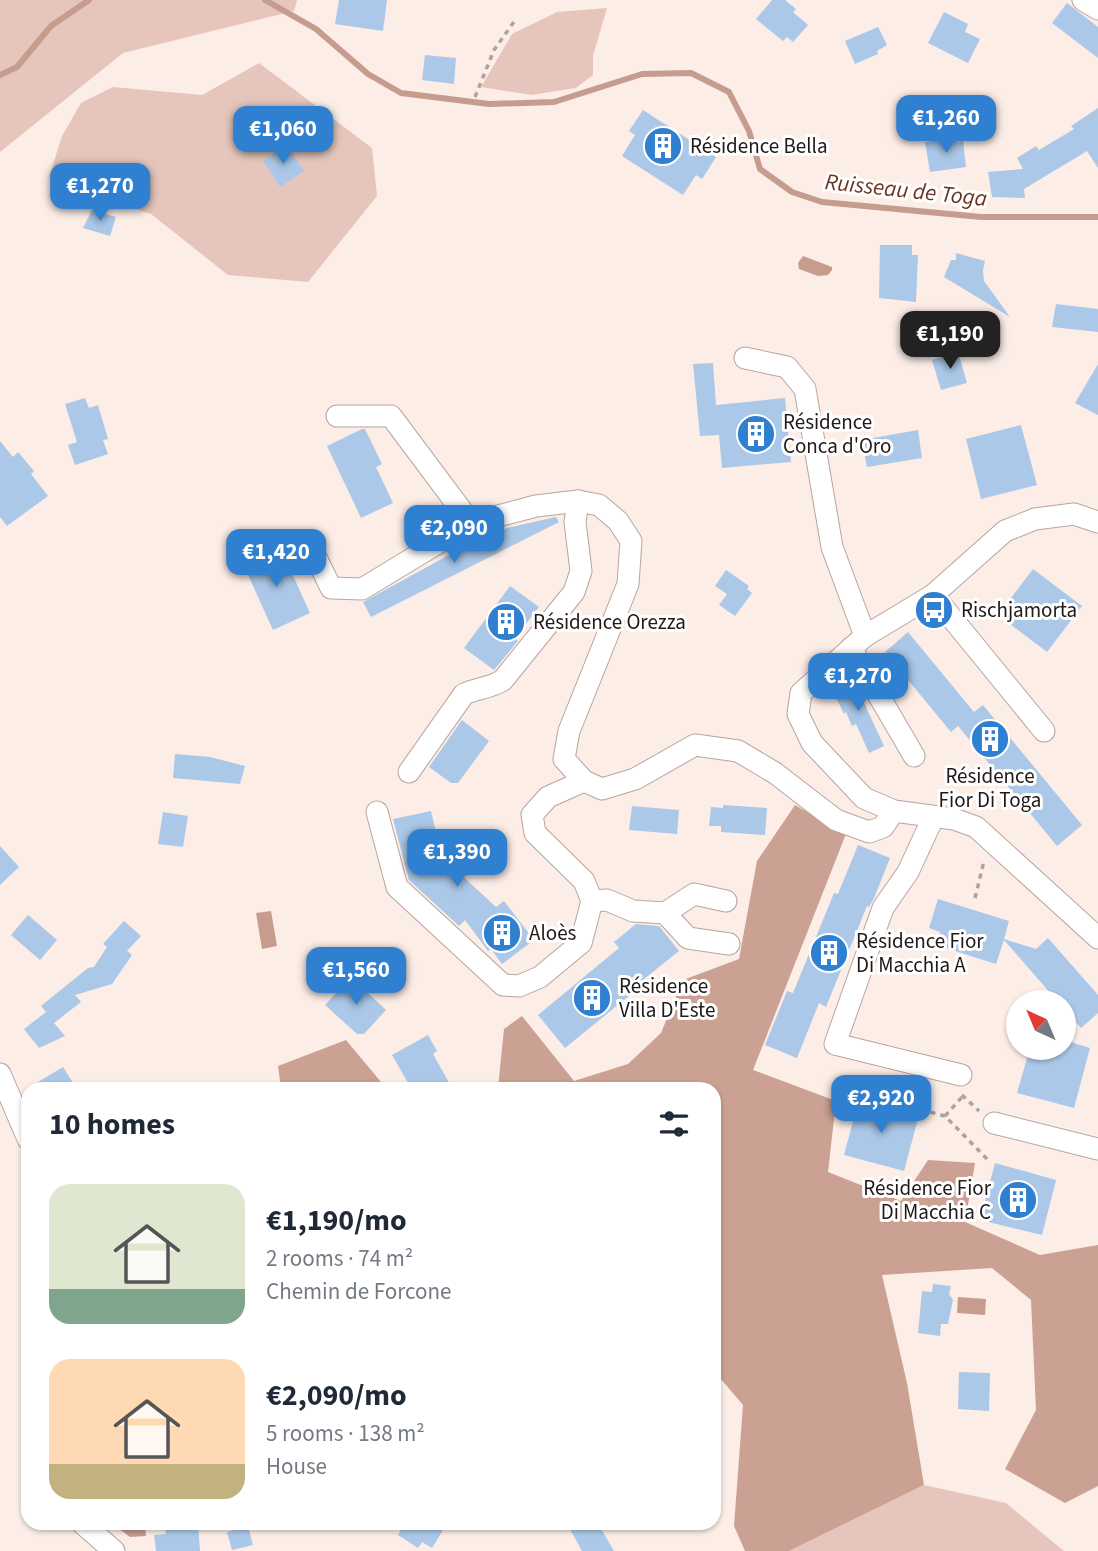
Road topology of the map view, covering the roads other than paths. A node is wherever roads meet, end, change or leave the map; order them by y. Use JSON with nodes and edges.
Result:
{"nodes":[{"id":1,"x":1083,"y":0,"type":"edge"},
{"id":2,"x":1098,"y":9,"type":"edge"},
{"id":3,"x":745,"y":358,"type":"dead end"},
{"id":4,"x":337,"y":416,"type":"dead end"},
{"id":5,"x":578,"y":501,"type":"junction"},
{"id":6,"x":1098,"y":522,"type":"edge"},
{"id":7,"x":471,"y":523,"type":"junction"},
{"id":8,"x":308,"y":541,"type":"dead end"},
{"id":9,"x":933,"y":595,"type":"junction"},
{"id":10,"x":858,"y":642,"type":"junction"},
{"id":11,"x":1044,"y":732,"type":"dead end"},
{"id":12,"x":914,"y":756,"type":"dead end"},
{"id":13,"x":409,"y":772,"type":"dead end"},
{"id":14,"x":584,"y":781,"type":"junction"},
{"id":15,"x":894,"y":811,"type":"junction"},
{"id":16,"x":377,"y":812,"type":"dead end"},
{"id":17,"x":933,"y":818,"type":"junction"},
{"id":18,"x":592,"y":901,"type":"junction"},
{"id":19,"x":726,"y":901,"type":"dead end"},
{"id":20,"x":665,"y":913,"type":"junction"},
{"id":21,"x":1098,"y":938,"type":"edge"},
{"id":22,"x":729,"y":944,"type":"dead end"},
{"id":23,"x":0,"y":1074,"type":"edge"},
{"id":24,"x":961,"y":1075,"type":"road end"},
{"id":25,"x":21,"y":1123,"type":"edge"},
{"id":26,"x":994,"y":1123,"type":"road end"},
{"id":27,"x":1098,"y":1149,"type":"edge"},
{"id":28,"x":91,"y":1530,"type":"edge"},
{"id":29,"x":114,"y":1551,"type":"edge"}],
"edges":[{"from":1,"to":2,"type":"street"},
{"from":3,"to":10,"type":"street"},
{"from":4,"to":7,"type":"street"},
{"from":5,"to":7,"type":"street"},
{"from":5,"to":13,"type":"street"},
{"from":5,"to":14,"type":"street"},
{"from":6,"to":9,"type":"street"},
{"from":7,"to":8,"type":"street"},
{"from":9,"to":10,"type":"street"},
{"from":9,"to":11,"type":"street"},
{"from":10,"to":12,"type":"street"},
{"from":10,"to":15,"type":"street"},
{"from":14,"to":15,"type":"street"},
{"from":14,"to":18,"type":"street"},
{"from":15,"to":17,"type":"street"},
{"from":16,"to":18,"type":"street"},
{"from":17,"to":21,"type":"street"},
{"from":17,"to":24,"type":"street"},
{"from":18,"to":20,"type":"street"},
{"from":19,"to":20,"type":"street"},
{"from":20,"to":22,"type":"street"},
{"from":23,"to":25,"type":"street"},
{"from":26,"to":27,"type":"street"},
{"from":28,"to":29,"type":"street"}]}
